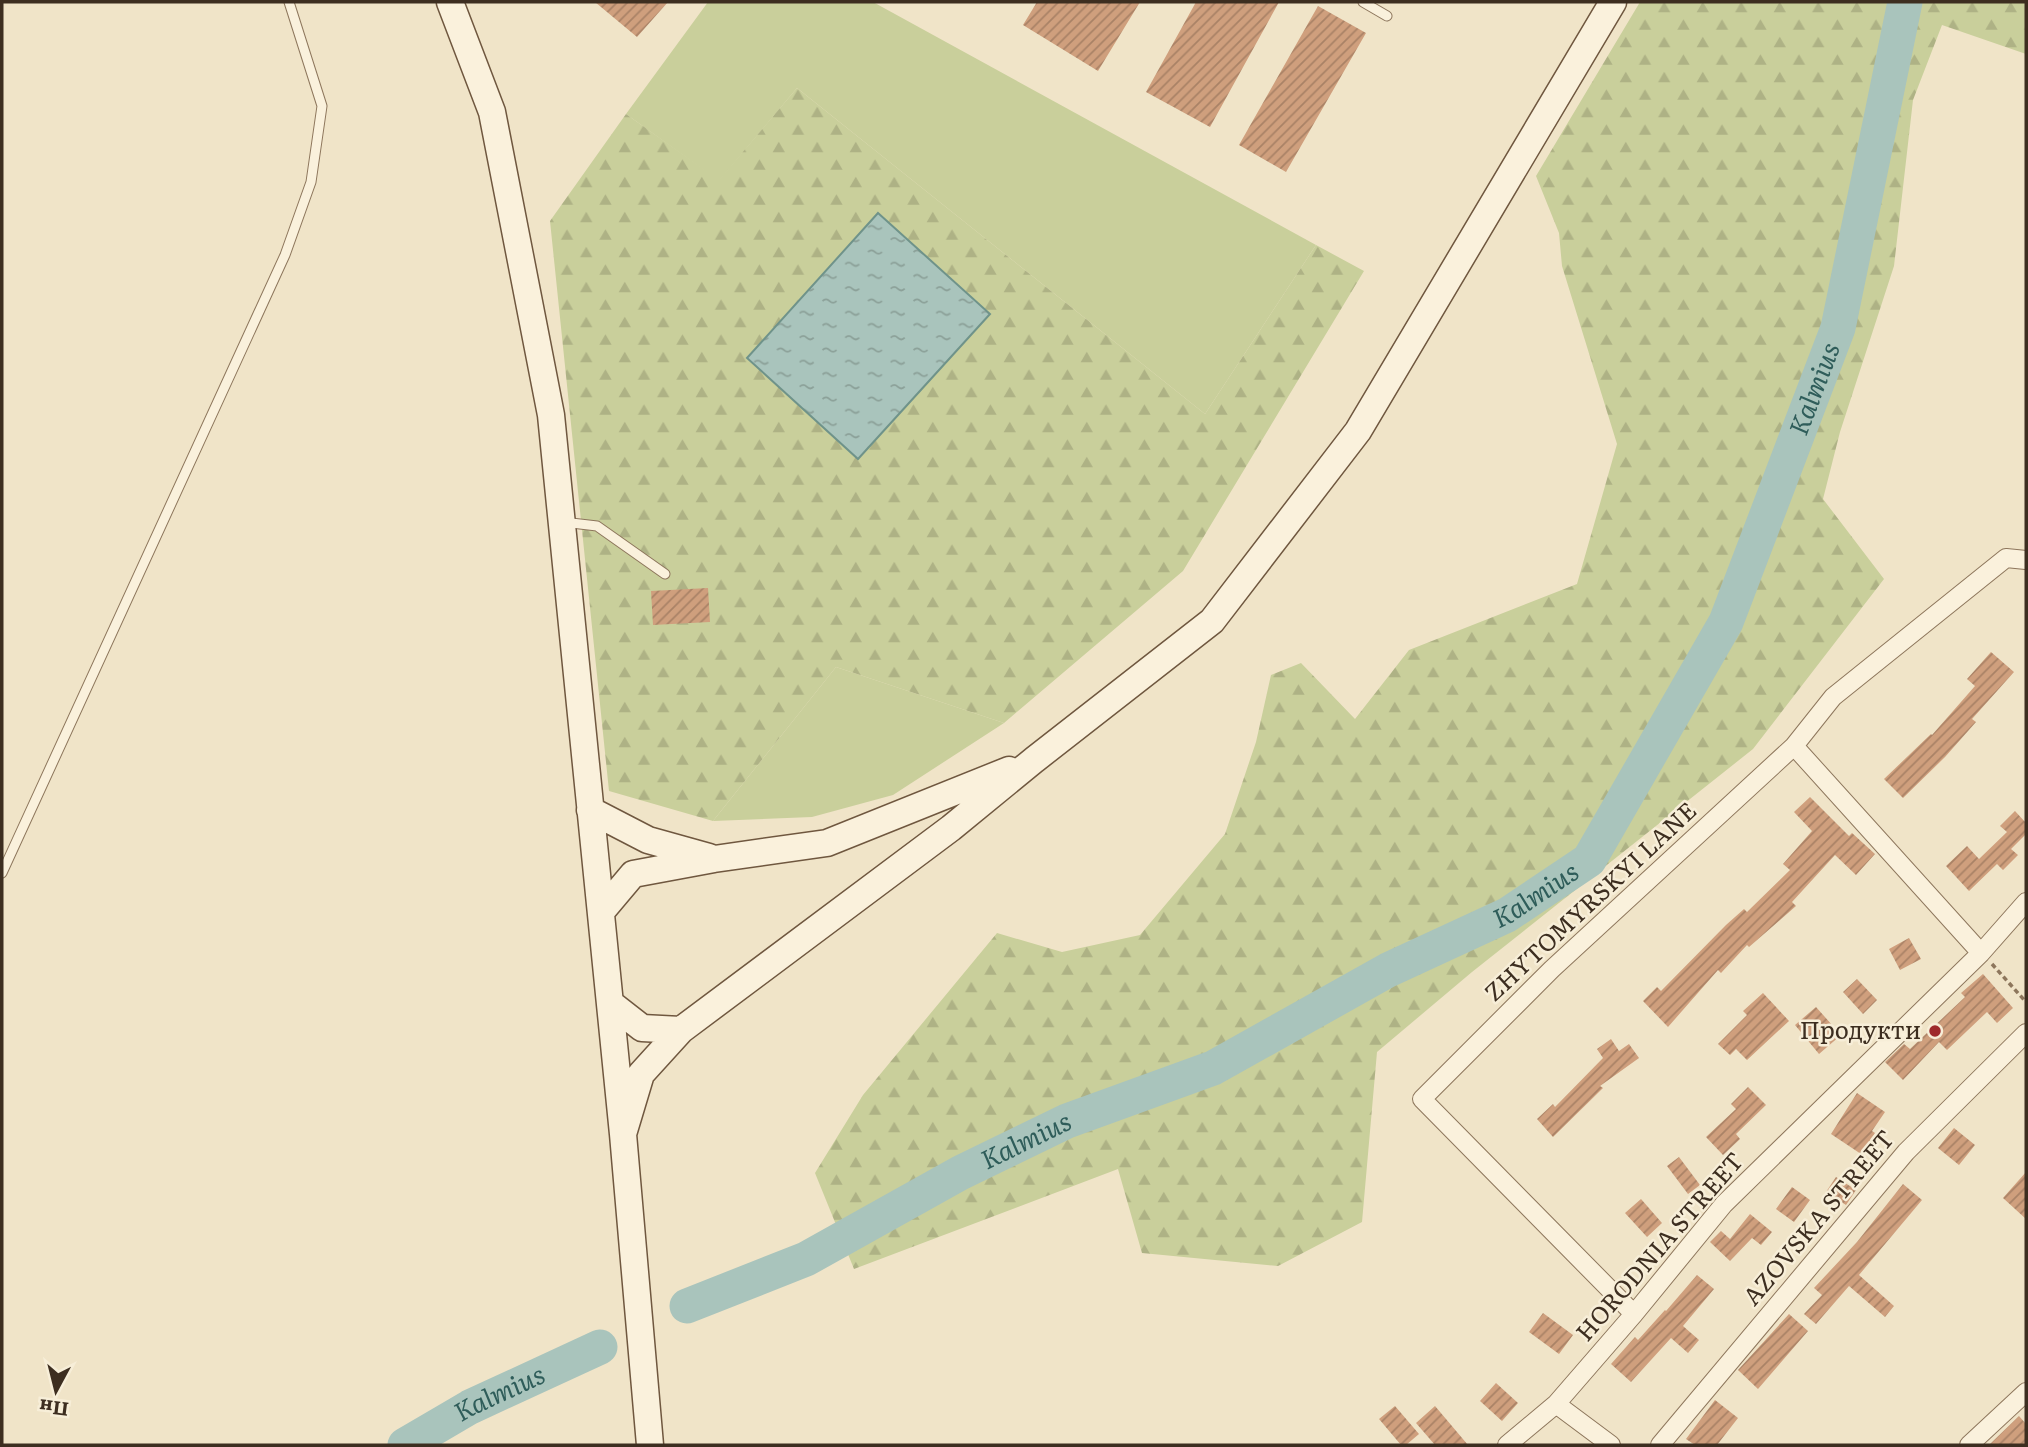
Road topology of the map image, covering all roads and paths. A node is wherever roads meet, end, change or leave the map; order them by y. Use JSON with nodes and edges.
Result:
{"nodes":[{"id":1,"x":289,"y":2,"type":"edge"},
{"id":2,"x":450,"y":2,"type":"edge"},
{"id":3,"x":1363,"y":2,"type":"edge"},
{"id":4,"x":1613,"y":2,"type":"edge"},
{"id":5,"x":1387,"y":16,"type":"dead end"},
{"id":6,"x":561,"y":522,"type":"junction"},
{"id":7,"x":2026,"y":560,"type":"edge"},
{"id":8,"x":665,"y":574,"type":"dead end"},
{"id":9,"x":1794,"y":746,"type":"junction"},
{"id":10,"x":1034,"y":760,"type":"junction"},
{"id":11,"x":590,"y":810,"type":"junction"},
{"id":12,"x":714,"y":859,"type":"junction"},
{"id":13,"x":2,"y":873,"type":"edge"},
{"id":14,"x":2026,"y":902,"type":"edge"},
{"id":15,"x":601,"y":912,"type":"junction"},
{"id":16,"x":1982,"y":953,"type":"junction"},
{"id":17,"x":2026,"y":1002,"type":"edge"},
{"id":18,"x":610,"y":1003,"type":"junction"},
{"id":19,"x":681,"y":1031,"type":"junction"},
{"id":20,"x":2026,"y":1033,"type":"edge"},
{"id":21,"x":623,"y":1134,"type":"junction"},
{"id":22,"x":1634,"y":1314,"type":"junction"},
{"id":23,"x":2026,"y":1392,"type":"edge"},
{"id":24,"x":1556,"y":1404,"type":"junction"},
{"id":25,"x":650,"y":1445,"type":"edge"},
{"id":26,"x":1507,"y":1445,"type":"edge"},
{"id":27,"x":1611,"y":1445,"type":"edge"},
{"id":28,"x":1660,"y":1445,"type":"edge"},
{"id":29,"x":1969,"y":1445,"type":"edge"}],
"edges":[{"from":1,"to":13,"type":"lane"},
{"from":2,"to":6,"type":"street"},
{"from":3,"to":5,"type":"lane"},
{"from":4,"to":10,"type":"street"},
{"from":6,"to":8,"type":"lane"},
{"from":6,"to":11,"type":"street"},
{"from":7,"to":9,"type":"street","name":"ZHYTOMYRSKYI LANE"},
{"from":9,"to":16,"type":"street"},
{"from":9,"to":22,"type":"street","name":"ZHYTOMYRSKYI LANE"},
{"from":10,"to":12,"type":"street"},
{"from":10,"to":19,"type":"street"},
{"from":11,"to":12,"type":"street"},
{"from":11,"to":15,"type":"street"},
{"from":12,"to":15,"type":"street"},
{"from":14,"to":16,"type":"street","name":"HORODNIA STREET"},
{"from":15,"to":18,"type":"street"},
{"from":16,"to":17,"type":"path"},
{"from":16,"to":22,"type":"street","name":"HORODNIA STREET"},
{"from":18,"to":19,"type":"street"},
{"from":18,"to":21,"type":"street"},
{"from":19,"to":21,"type":"street"},
{"from":20,"to":28,"type":"street","name":"AZOVSKA STREET"},
{"from":21,"to":25,"type":"street"},
{"from":22,"to":24,"type":"street","name":"HORODNIA STREET"},
{"from":23,"to":29,"type":"street"},
{"from":24,"to":26,"type":"street","name":"HORODNIA STREET"},
{"from":24,"to":27,"type":"street"}]}
